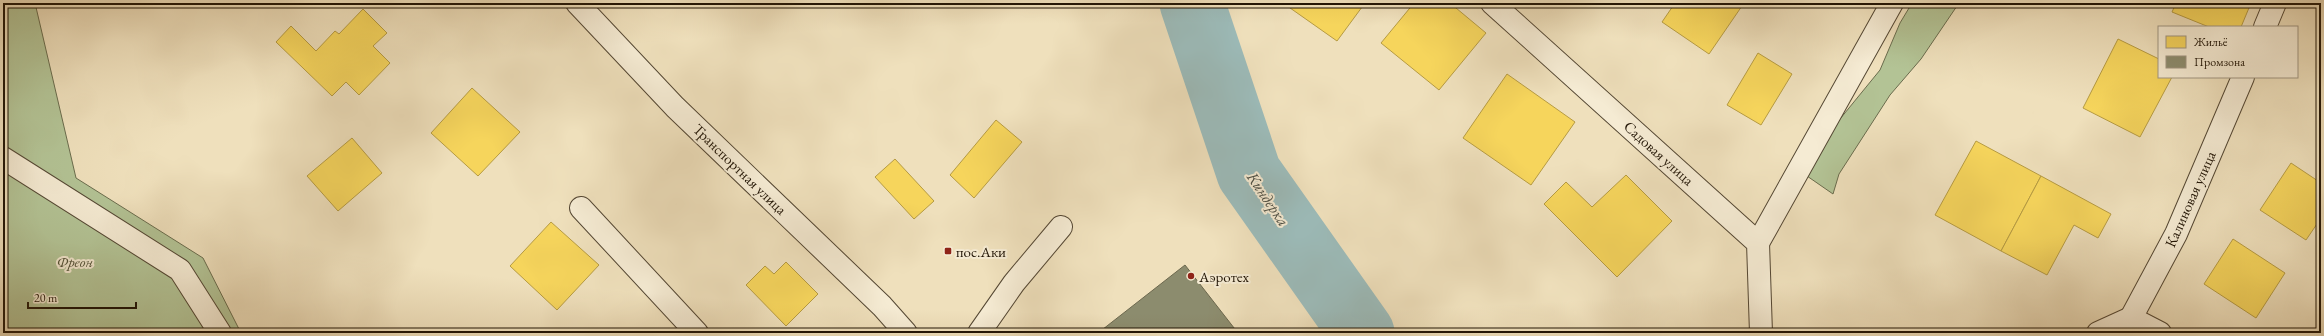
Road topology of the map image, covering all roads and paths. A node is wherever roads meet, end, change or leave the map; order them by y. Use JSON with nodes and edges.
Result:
{"nodes":[{"id":1,"x":577,"y":3,"type":"edge"},
{"id":2,"x":1492,"y":3,"type":"edge"},
{"id":3,"x":1892,"y":3,"type":"edge"},
{"id":4,"x":2275,"y":3,"type":"edge"},
{"id":5,"x":2265,"y":26,"type":"edge"},
{"id":6,"x":2243,"y":78,"type":"edge"},
{"id":7,"x":3,"y":158,"type":"edge"},
{"id":8,"x":581,"y":208,"type":"dead end"},
{"id":9,"x":1061,"y":227,"type":"dead end"},
{"id":10,"x":1758,"y":243,"type":"junction"},
{"id":11,"x":2131,"y":318,"type":"junction"},
{"id":12,"x":220,"y":333,"type":"edge"},
{"id":13,"x":697,"y":333,"type":"edge"},
{"id":14,"x":906,"y":333,"type":"edge"},
{"id":15,"x":979,"y":333,"type":"edge"},
{"id":16,"x":1761,"y":333,"type":"edge"},
{"id":17,"x":2098,"y":333,"type":"edge"},
{"id":18,"x":2160,"y":333,"type":"edge"}],
"edges":[{"from":1,"to":14,"type":"street","name":"Транспортная улица"},
{"from":2,"to":10,"type":"street","name":"Садовая улица"},
{"from":3,"to":10,"type":"street"},
{"from":4,"to":5,"type":"street"},
{"from":6,"to":11,"type":"street","name":"Калиновая улица"},
{"from":7,"to":12,"type":"street"},
{"from":8,"to":13,"type":"street"},
{"from":9,"to":15,"type":"street"},
{"from":10,"to":16,"type":"street"},
{"from":11,"to":17,"type":"street"},
{"from":11,"to":18,"type":"street"}]}
